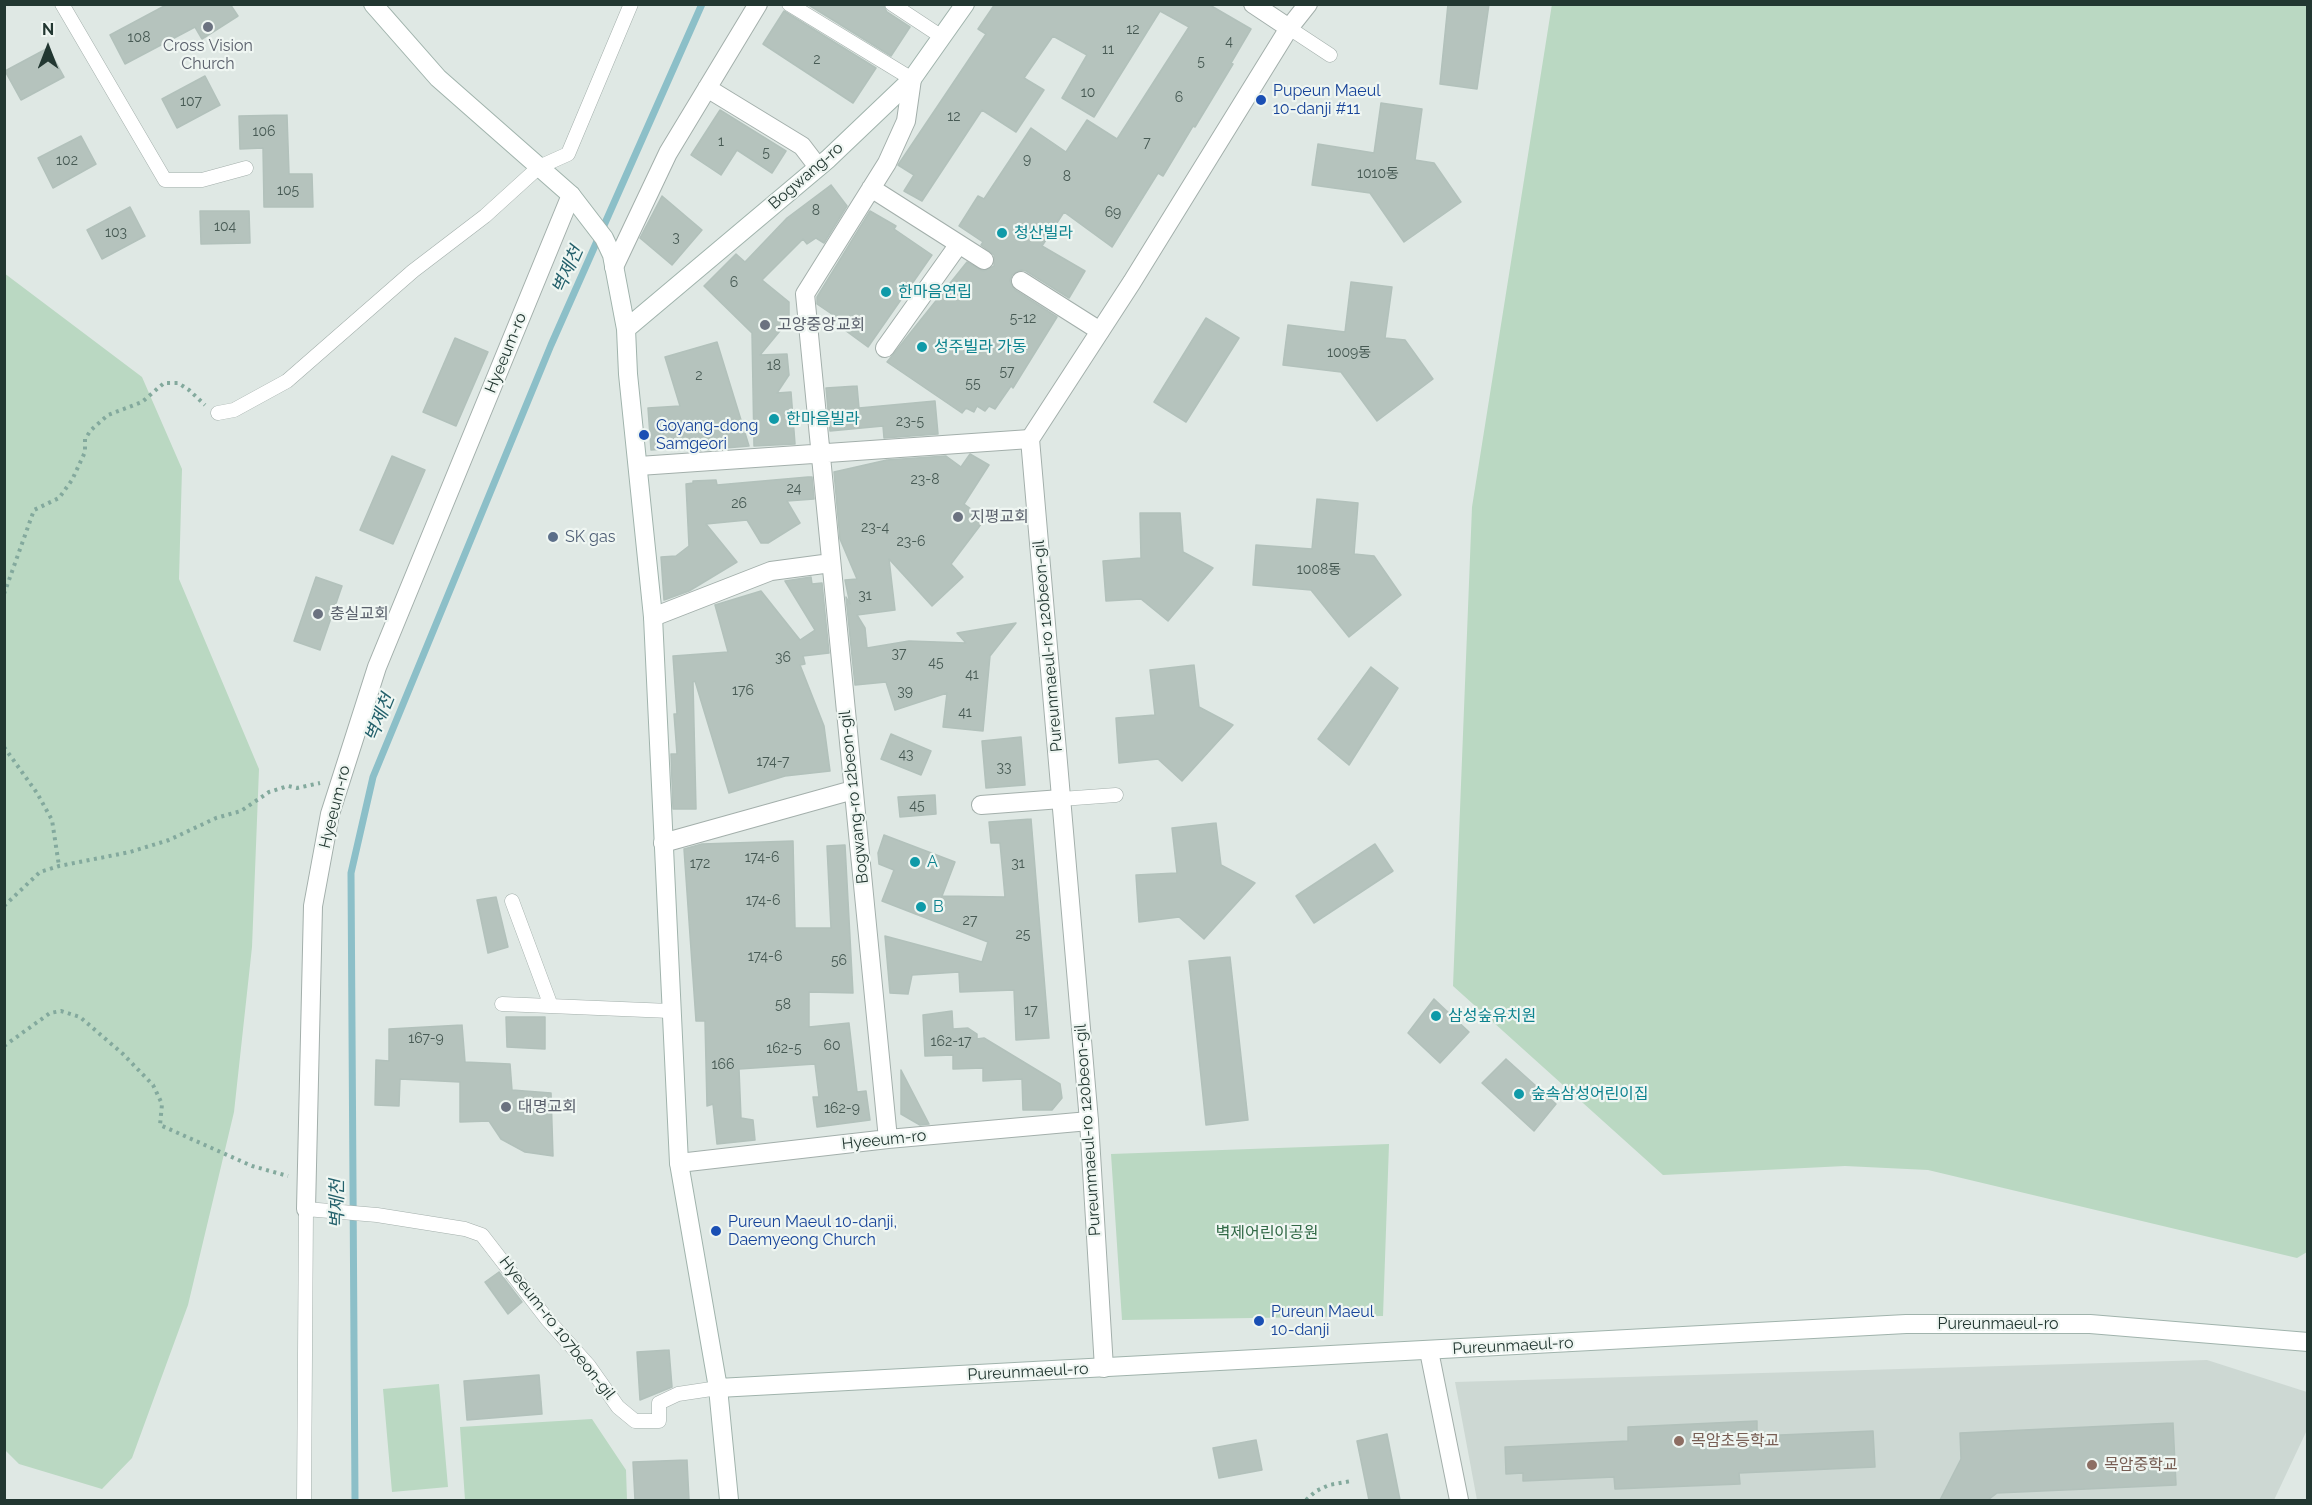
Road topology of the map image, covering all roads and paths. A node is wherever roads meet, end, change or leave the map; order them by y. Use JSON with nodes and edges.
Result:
{"nodes":[{"id":1,"x":62,"y":4,"type":"edge"},
{"id":2,"x":373,"y":4,"type":"edge"},
{"id":3,"x":631,"y":4,"type":"edge"},
{"id":4,"x":758,"y":4,"type":"edge"},
{"id":5,"x":789,"y":4,"type":"edge"},
{"id":6,"x":892,"y":4,"type":"edge"},
{"id":7,"x":965,"y":4,"type":"edge"},
{"id":8,"x":1253,"y":4,"type":"edge"},
{"id":9,"x":1308,"y":4,"type":"edge"},
{"id":10,"x":1289,"y":28,"type":"junction"},
{"id":11,"x":942,"y":37,"type":"junction"},
{"id":12,"x":1330,"y":55,"type":"dead end"},
{"id":13,"x":912,"y":79,"type":"junction"},
{"id":14,"x":707,"y":88,"type":"junction"},
{"id":15,"x":539,"y":167,"type":"junction"},
{"id":16,"x":818,"y":167,"type":"junction"},
{"id":17,"x":246,"y":168,"type":"dead end"},
{"id":18,"x":872,"y":188,"type":"junction"},
{"id":19,"x":576,"y":201,"type":"junction"},
{"id":20,"x":958,"y":244,"type":"junction"},
{"id":21,"x":984,"y":260,"type":"dead end"},
{"id":22,"x":613,"y":261,"type":"junction"},
{"id":23,"x":1021,"y":281,"type":"dead end"},
{"id":24,"x":626,"y":329,"type":"junction"},
{"id":25,"x":1100,"y":331,"type":"junction"},
{"id":26,"x":885,"y":348,"type":"dead end"},
{"id":27,"x":218,"y":413,"type":"joint"},
{"id":28,"x":1030,"y":439,"type":"junction"},
{"id":29,"x":820,"y":455,"type":"junction"},
{"id":30,"x":639,"y":466,"type":"junction"},
{"id":31,"x":831,"y":563,"type":"junction"},
{"id":32,"x":4,"y":594,"type":"edge"},
{"id":33,"x":652,"y":617,"type":"junction"},
{"id":34,"x":4,"y":747,"type":"edge"},
{"id":35,"x":346,"y":762,"type":"junction"},
{"id":36,"x":853,"y":790,"type":"junction"},
{"id":37,"x":1116,"y":795,"type":"dead end"},
{"id":38,"x":1061,"y":799,"type":"junction"},
{"id":39,"x":981,"y":805,"type":"dead end"},
{"id":40,"x":663,"y":843,"type":"junction"},
{"id":41,"x":59,"y":866,"type":"junction"},
{"id":42,"x":512,"y":901,"type":"dead end"},
{"id":43,"x":4,"y":906,"type":"edge"},
{"id":44,"x":502,"y":1004,"type":"dead end"},
{"id":45,"x":551,"y":1006,"type":"junction"},
{"id":46,"x":670,"y":1011,"type":"junction"},
{"id":47,"x":4,"y":1046,"type":"edge"},
{"id":48,"x":1089,"y":1121,"type":"junction"},
{"id":49,"x":888,"y":1139,"type":"junction"},
{"id":50,"x":679,"y":1163,"type":"junction"},
{"id":51,"x":306,"y":1180,"type":"junction"},
{"id":52,"x":306,"y":1209,"type":"junction"},
{"id":53,"x":2307,"y":1342,"type":"edge"},
{"id":54,"x":1429,"y":1351,"type":"junction"},
{"id":55,"x":1104,"y":1368,"type":"junction"},
{"id":56,"x":718,"y":1388,"type":"junction"},
{"id":57,"x":1351,"y":1481,"type":"dead end"},
{"id":58,"x":304,"y":1500,"type":"edge"},
{"id":59,"x":729,"y":1500,"type":"edge"},
{"id":60,"x":1306,"y":1500,"type":"edge"},
{"id":61,"x":1459,"y":1500,"type":"edge"}],
"edges":[{"from":1,"to":17,"type":"lane"},
{"from":2,"to":15,"type":"street"},
{"from":3,"to":15,"type":"lane"},
{"from":4,"to":14,"type":"street"},
{"from":5,"to":13,"type":"lane"},
{"from":6,"to":11,"type":"lane"},
{"from":7,"to":11,"type":"street","name":"Bogwang-ro"},
{"from":8,"to":10,"type":"street"},
{"from":9,"to":10,"type":"street"},
{"from":10,"to":12,"type":"lane"},
{"from":10,"to":25,"type":"street"},
{"from":11,"to":13,"type":"street","name":"Bogwang-ro"},
{"from":13,"to":16,"type":"street","name":"Bogwang-ro"},
{"from":13,"to":18,"type":"street","name":"Bogwang-ro 12beon-gil"},
{"from":14,"to":16,"type":"street"},
{"from":14,"to":22,"type":"street"},
{"from":15,"to":19,"type":"street"},
{"from":15,"to":27,"type":"lane"},
{"from":16,"to":24,"type":"street","name":"Bogwang-ro"},
{"from":18,"to":20,"type":"street"},
{"from":18,"to":29,"type":"street","name":"Bogwang-ro 12beon-gil"},
{"from":19,"to":22,"type":"street"},
{"from":19,"to":35,"type":"street","name":"Hyeeum-ro"},
{"from":20,"to":21,"type":"street"},
{"from":20,"to":26,"type":"street"},
{"from":22,"to":24,"type":"street"},
{"from":23,"to":25,"type":"street"},
{"from":24,"to":30,"type":"street"},
{"from":25,"to":28,"type":"street"},
{"from":27,"to":32,"type":"path"},
{"from":28,"to":29,"type":"street"},
{"from":28,"to":38,"type":"street","name":"Pureunmaeul-ro 120beon-gil"},
{"from":29,"to":30,"type":"street"},
{"from":29,"to":31,"type":"street","name":"Bogwang-ro 12beon-gil"},
{"from":30,"to":33,"type":"street"},
{"from":31,"to":33,"type":"street"},
{"from":31,"to":36,"type":"street","name":"Bogwang-ro 12beon-gil"},
{"from":33,"to":40,"type":"street"},
{"from":34,"to":41,"type":"path"},
{"from":35,"to":41,"type":"path"},
{"from":35,"to":51,"type":"street","name":"Hyeeum-ro"},
{"from":36,"to":40,"type":"street"},
{"from":36,"to":49,"type":"street","name":"Bogwang-ro 12beon-gil"},
{"from":37,"to":38,"type":"lane"},
{"from":38,"to":39,"type":"street"},
{"from":38,"to":48,"type":"street","name":"Pureunmaeul-ro 120beon-gil"},
{"from":40,"to":46,"type":"street"},
{"from":41,"to":43,"type":"path"},
{"from":42,"to":45,"type":"lane"},
{"from":44,"to":45,"type":"lane"},
{"from":45,"to":46,"type":"lane"},
{"from":46,"to":50,"type":"street"},
{"from":47,"to":51,"type":"path"},
{"from":48,"to":49,"type":"street","name":"Hyeeum-ro"},
{"from":48,"to":55,"type":"street","name":"Pureunmaeul-ro 120beon-gil"},
{"from":49,"to":50,"type":"street","name":"Hyeeum-ro"},
{"from":50,"to":56,"type":"street"},
{"from":51,"to":52,"type":"street","name":"Hyeeum-ro"},
{"from":52,"to":56,"type":"lane","name":"Hyeeum-ro 107beon-gil"},
{"from":52,"to":58,"type":"lane"},
{"from":53,"to":54,"type":"street","name":"Pureunmaeul-ro"},
{"from":54,"to":55,"type":"street","name":"Pureunmaeul-ro"},
{"from":54,"to":61,"type":"street"},
{"from":55,"to":56,"type":"street","name":"Pureunmaeul-ro"},
{"from":56,"to":59,"type":"street"},
{"from":57,"to":60,"type":"path"}]}
